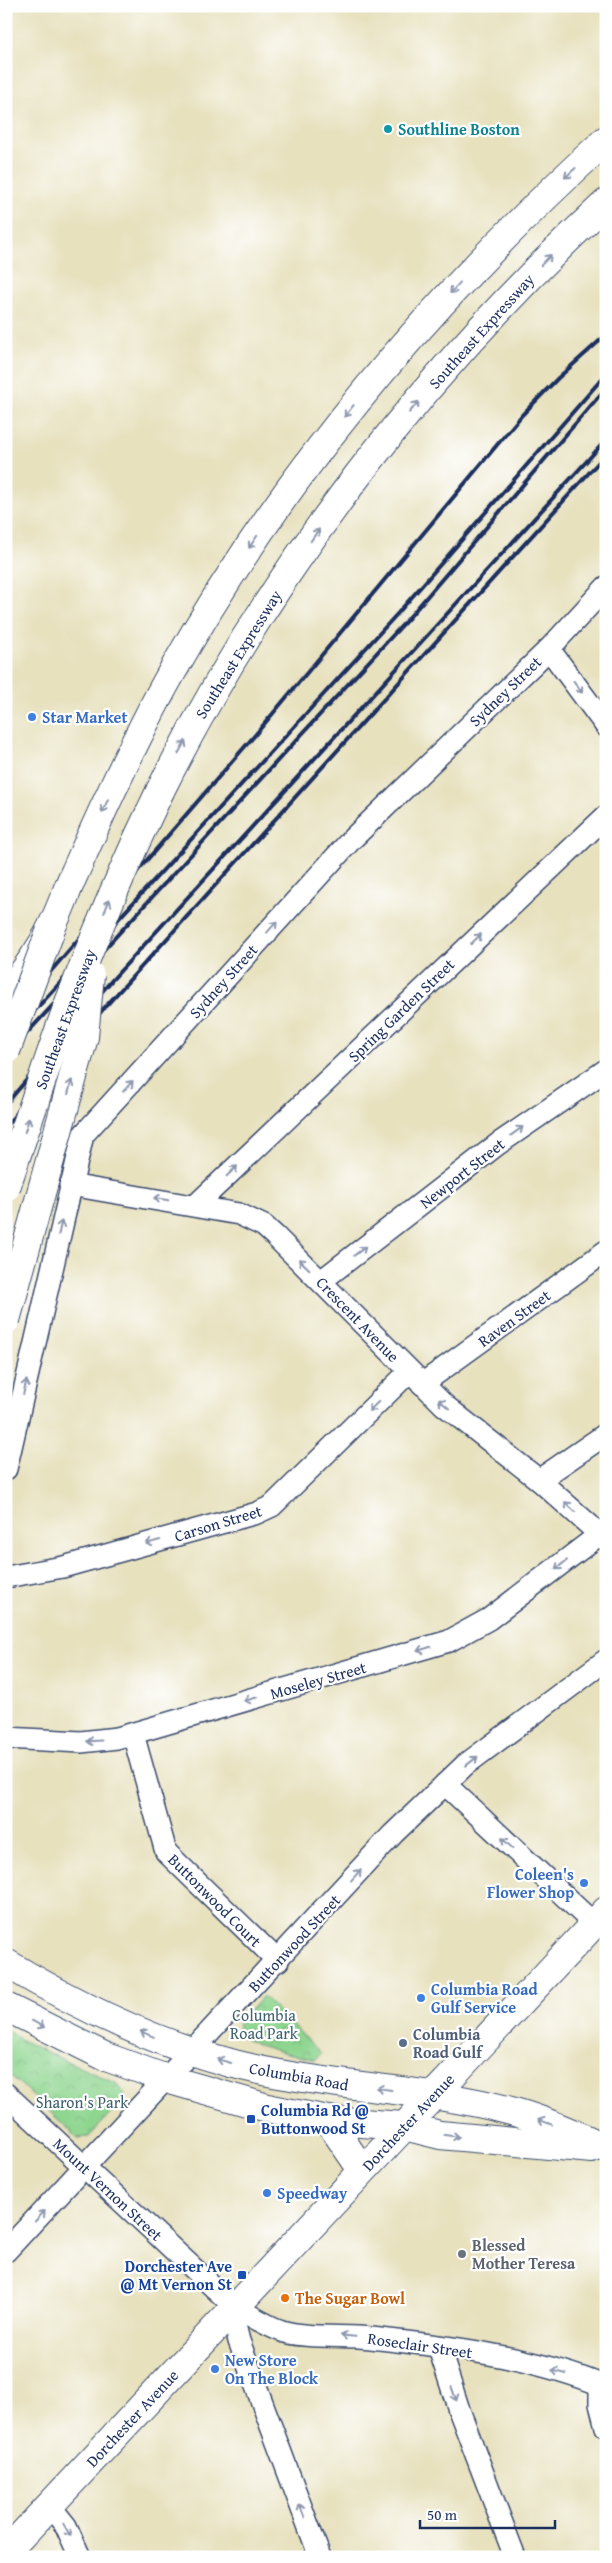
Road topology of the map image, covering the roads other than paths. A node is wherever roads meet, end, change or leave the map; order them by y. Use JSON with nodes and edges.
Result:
{"nodes":[{"id":1,"x":606,"y":140,"type":"edge"},
{"id":2,"x":606,"y":203,"type":"edge"},
{"id":3,"x":606,"y":587,"type":"edge"},
{"id":4,"x":549,"y":649,"type":"junction"},
{"id":5,"x":606,"y":726,"type":"edge"},
{"id":6,"x":606,"y":816,"type":"edge"},
{"id":7,"x":50,"y":932,"type":"junction"},
{"id":8,"x":93,"y":940,"type":"junction"},
{"id":9,"x":6,"y":996,"type":"edge"},
{"id":10,"x":6,"y":1051,"type":"edge"},
{"id":11,"x":606,"y":1070,"type":"edge"},
{"id":12,"x":70,"y":1186,"type":"junction"},
{"id":13,"x":6,"y":1187,"type":"edge"},
{"id":14,"x":196,"y":1205,"type":"junction"},
{"id":15,"x":606,"y":1251,"type":"edge"},
{"id":16,"x":321,"y":1281,"type":"junction"},
{"id":17,"x":6,"y":1320,"type":"edge"},
{"id":18,"x":415,"y":1378,"type":"junction"},
{"id":19,"x":606,"y":1434,"type":"edge"},
{"id":20,"x":6,"y":1469,"type":"edge"},
{"id":21,"x":538,"y":1480,"type":"junction"},
{"id":22,"x":603,"y":1537,"type":"edge"},
{"id":23,"x":6,"y":1577,"type":"edge"},
{"id":24,"x":606,"y":1660,"type":"edge"},
{"id":25,"x":132,"y":1734,"type":"junction"},
{"id":26,"x":6,"y":1738,"type":"edge"},
{"id":27,"x":445,"y":1784,"type":"junction"},
{"id":28,"x":602,"y":1918,"type":"edge"},
{"id":29,"x":278,"y":1961,"type":"junction"},
{"id":30,"x":6,"y":1963,"type":"edge"},
{"id":31,"x":6,"y":2007,"type":"edge"},
{"id":32,"x":192,"y":2052,"type":"junction"},
{"id":33,"x":167,"y":2080,"type":"junction"},
{"id":34,"x":6,"y":2094,"type":"edge"},
{"id":35,"x":433,"y":2096,"type":"junction"},
{"id":36,"x":328,"y":2120,"type":"junction"},
{"id":37,"x":404,"y":2126,"type":"junction"},
{"id":38,"x":606,"y":2149,"type":"edge"},
{"id":39,"x":84,"y":2168,"type":"junction"},
{"id":40,"x":362,"y":2170,"type":"junction"},
{"id":41,"x":6,"y":2251,"type":"edge"},
{"id":42,"x":235,"y":2308,"type":"junction"},
{"id":43,"x":439,"y":2348,"type":"junction"},
{"id":44,"x":603,"y":2386,"type":"edge"},
{"id":45,"x":606,"y":2427,"type":"edge"},
{"id":46,"x":50,"y":2506,"type":"junction"},
{"id":47,"x":6,"y":2552,"type":"edge"},
{"id":48,"x":80,"y":2557,"type":"edge"},
{"id":49,"x":320,"y":2557,"type":"edge"},
{"id":50,"x":515,"y":2557,"type":"edge"}],
"edges":[{"from":1,"to":7,"type":"main road","one_way":true},
{"from":8,"to":2,"type":"main road","name":"Southeast Expressway","one_way":true,"bridge":true},
{"from":3,"to":4,"type":"street","name":"Sydney Street"},
{"from":4,"to":5,"type":"street","one_way":true},
{"from":12,"to":4,"type":"street","name":"Sydney Street","one_way":true},
{"from":14,"to":6,"type":"street","name":"Spring Garden Street","one_way":true},
{"from":7,"to":9,"type":"main road","bridge":true},
{"from":7,"to":10,"type":"main road","bridge":true},
{"from":13,"to":8,"type":"main road","name":"Southeast Expressway","one_way":true,"bridge":true},
{"from":17,"to":8,"type":"main road","one_way":true,"bridge":true},
{"from":16,"to":11,"type":"street","name":"Newport Street","one_way":true},
{"from":14,"to":12,"type":"street","name":"Crescent Avenue","one_way":true},
{"from":20,"to":12,"type":"street","name":"Sydney Street","one_way":true},
{"from":16,"to":14,"type":"street","name":"Crescent Avenue","one_way":true},
{"from":15,"to":18,"type":"street","name":"Raven Street"},
{"from":16,"to":18,"type":"street","name":"Crescent Avenue"},
{"from":21,"to":18,"type":"street","name":"Crescent Avenue","one_way":true},
{"from":18,"to":23,"type":"street","name":"Carson Street","one_way":true},
{"from":19,"to":21,"type":"street"},
{"from":22,"to":21,"type":"street","name":"Crescent Avenue","one_way":true},
{"from":22,"to":25,"type":"street","name":"Moseley Street","one_way":true},
{"from":27,"to":24,"type":"street","name":"Buttonwood Street","one_way":true},
{"from":25,"to":26,"type":"street","name":"Moseley Street","one_way":true},
{"from":25,"to":29,"type":"street","name":"Buttonwood Court"},
{"from":28,"to":27,"type":"street","one_way":true},
{"from":29,"to":27,"type":"street","name":"Buttonwood Street","one_way":true},
{"from":28,"to":35,"type":"main road","name":"Dorchester Avenue"},
{"from":29,"to":32,"type":"street","name":"Buttonwood Street"},
{"from":32,"to":30,"type":"main road","name":"Columbia Road","one_way":true},
{"from":31,"to":33,"type":"main road","name":"Columbia Road","one_way":true},
{"from":32,"to":33,"type":"street","name":"Buttonwood Street"},
{"from":35,"to":32,"type":"main road","name":"Columbia Road","one_way":true},
{"from":33,"to":36,"type":"main road","name":"Columbia Road"},
{"from":33,"to":39,"type":"street","name":"Buttonwood Street"},
{"from":34,"to":39,"type":"street","name":"Mount Vernon Street"},
{"from":35,"to":37,"type":"main road","name":"Dorchester Avenue"},
{"from":38,"to":35,"type":"main road","name":"Columbia Road","one_way":true},
{"from":36,"to":37,"type":"main road","name":"Columbia Road"},
{"from":36,"to":40,"type":"main road"},
{"from":37,"to":38,"type":"main road","name":"Columbia Road","one_way":true},
{"from":37,"to":40,"type":"main road","name":"Dorchester Avenue"},
{"from":41,"to":39,"type":"street","name":"Buttonwood Street","one_way":true},
{"from":39,"to":42,"type":"street","name":"Mount Vernon Street"},
{"from":40,"to":42,"type":"main road","name":"Dorchester Avenue"},
{"from":43,"to":42,"type":"street","name":"Roseclair Street","one_way":true},
{"from":42,"to":46,"type":"main road","name":"Dorchester Avenue"},
{"from":49,"to":42,"type":"street","one_way":true},
{"from":44,"to":43,"type":"street","name":"Roseclair Street","one_way":true},
{"from":43,"to":50,"type":"street","one_way":true},
{"from":44,"to":45,"type":"street"},
{"from":46,"to":47,"type":"main road","name":"Dorchester Avenue"},
{"from":46,"to":48,"type":"street","one_way":true}]}
